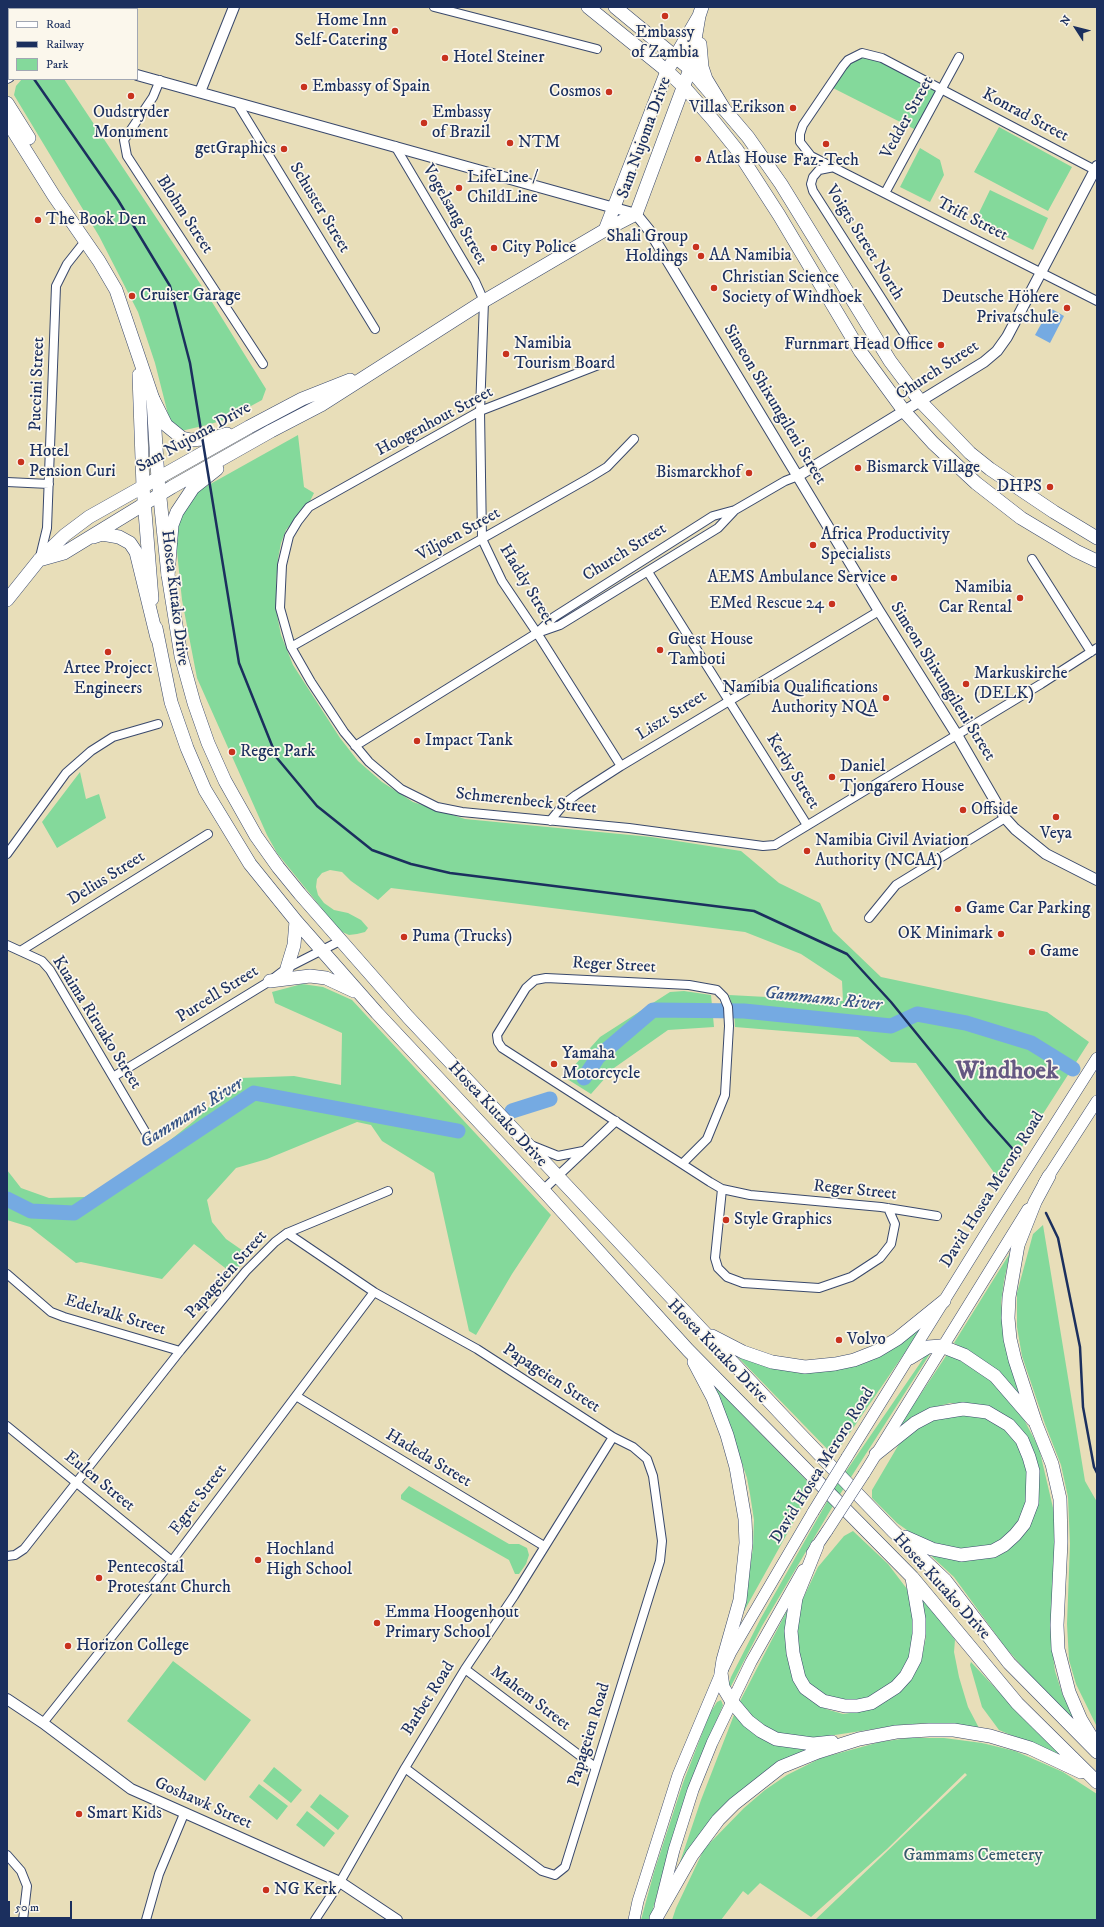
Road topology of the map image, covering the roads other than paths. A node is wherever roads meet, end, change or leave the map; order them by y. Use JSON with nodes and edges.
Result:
{"nodes":[{"id":1,"x":234,"y":7,"type":"edge"},
{"id":2,"x":434,"y":7,"type":"edge"},
{"id":3,"x":588,"y":7,"type":"edge"},
{"id":4,"x":615,"y":7,"type":"edge"},
{"id":5,"x":700,"y":16,"type":"edge"},
{"id":6,"x":597,"y":49,"type":"dead end"},
{"id":7,"x":675,"y":55,"type":"junction"},
{"id":8,"x":959,"y":57,"type":"dead end"},
{"id":9,"x":690,"y":69,"type":"junction"},
{"id":10,"x":666,"y":71,"type":"junction"},
{"id":11,"x":138,"y":75,"type":"edge"},
{"id":12,"x":160,"y":80,"type":"junction"},
{"id":13,"x":684,"y":87,"type":"junction"},
{"id":14,"x":941,"y":89,"type":"junction"},
{"id":15,"x":200,"y":92,"type":"junction"},
{"id":16,"x":7,"y":103,"type":"edge"},
{"id":17,"x":237,"y":103,"type":"junction"},
{"id":18,"x":723,"y":107,"type":"junction"},
{"id":19,"x":7,"y":121,"type":"edge"},
{"id":20,"x":395,"y":146,"type":"junction"},
{"id":21,"x":834,"y":167,"type":"junction"},
{"id":22,"x":1096,"y":168,"type":"edge"},
{"id":23,"x":885,"y":193,"type":"junction"},
{"id":24,"x":613,"y":207,"type":"junction"},
{"id":25,"x":636,"y":214,"type":"junction"},
{"id":26,"x":76,"y":225,"type":"junction"},
{"id":27,"x":605,"y":230,"type":"junction"},
{"id":28,"x":86,"y":240,"type":"junction"},
{"id":29,"x":1040,"y":272,"type":"junction"},
{"id":30,"x":484,"y":301,"type":"junction"},
{"id":31,"x":1097,"y":301,"type":"edge"},
{"id":32,"x":375,"y":329,"type":"dead end"},
{"id":33,"x":133,"y":340,"type":"junction"},
{"id":34,"x":910,"y":343,"type":"dead end"},
{"id":35,"x":263,"y":364,"type":"dead end"},
{"id":36,"x":601,"y":364,"type":"dead end"},
{"id":37,"x":380,"y":368,"type":"junction"},
{"id":38,"x":153,"y":399,"type":"junction"},
{"id":39,"x":920,"y":401,"type":"junction"},
{"id":40,"x":480,"y":411,"type":"junction"},
{"id":41,"x":904,"y":411,"type":"junction"},
{"id":42,"x":249,"y":427,"type":"junction"},
{"id":43,"x":634,"y":439,"type":"dead end"},
{"id":44,"x":253,"y":441,"type":"junction"},
{"id":45,"x":798,"y":476,"type":"junction"},
{"id":46,"x":158,"y":479,"type":"junction"},
{"id":47,"x":7,"y":482,"type":"edge"},
{"id":48,"x":49,"y":484,"type":"junction"},
{"id":49,"x":143,"y":488,"type":"junction"},
{"id":50,"x":161,"y":494,"type":"junction"},
{"id":51,"x":144,"y":504,"type":"junction"},
{"id":52,"x":309,"y":507,"type":"joint"},
{"id":53,"x":735,"y":510,"type":"junction"},
{"id":54,"x":1097,"y":538,"type":"edge"},
{"id":55,"x":482,"y":539,"type":"junction"},
{"id":56,"x":83,"y":540,"type":"junction"},
{"id":57,"x":1032,"y":559,"type":"dead end"},
{"id":58,"x":39,"y":560,"type":"junction"},
{"id":59,"x":1097,"y":561,"type":"edge"},
{"id":60,"x":648,"y":572,"type":"junction"},
{"id":61,"x":168,"y":575,"type":"junction"},
{"id":62,"x":7,"y":600,"type":"edge"},
{"id":63,"x":879,"y":610,"type":"junction"},
{"id":64,"x":538,"y":633,"type":"junction"},
{"id":65,"x":157,"y":638,"type":"junction"},
{"id":66,"x":291,"y":647,"type":"junction"},
{"id":67,"x":1094,"y":650,"type":"edge"},
{"id":68,"x":729,"y":699,"type":"junction"},
{"id":69,"x":158,"y":724,"type":"dead end"},
{"id":70,"x":957,"y":735,"type":"junction"},
{"id":71,"x":355,"y":746,"type":"junction"},
{"id":72,"x":620,"y":766,"type":"junction"},
{"id":73,"x":1005,"y":818,"type":"junction"},
{"id":74,"x":550,"y":821,"type":"junction"},
{"id":75,"x":807,"y":825,"type":"junction"},
{"id":76,"x":208,"y":834,"type":"dead end"},
{"id":77,"x":7,"y":854,"type":"edge"},
{"id":78,"x":1097,"y":880,"type":"edge"},
{"id":79,"x":869,"y":918,"type":"dead end"},
{"id":80,"x":296,"y":921,"type":"junction"},
{"id":81,"x":340,"y":941,"type":"junction"},
{"id":82,"x":7,"y":944,"type":"edge"},
{"id":83,"x":22,"y":950,"type":"junction"},
{"id":84,"x":321,"y":950,"type":"junction"},
{"id":85,"x":287,"y":968,"type":"junction"},
{"id":86,"x":270,"y":981,"type":"junction"},
{"id":87,"x":359,"y":994,"type":"junction"},
{"id":88,"x":1097,"y":1058,"type":"edge"},
{"id":89,"x":113,"y":1077,"type":"junction"},
{"id":90,"x":1097,"y":1101,"type":"edge"},
{"id":91,"x":616,"y":1121,"type":"junction"},
{"id":92,"x":146,"y":1133,"type":"dead end"},
{"id":93,"x":525,"y":1142,"type":"junction"},
{"id":94,"x":584,"y":1151,"type":"junction"},
{"id":95,"x":683,"y":1163,"type":"junction"},
{"id":96,"x":1048,"y":1176,"type":"junction"},
{"id":97,"x":558,"y":1177,"type":"junction"},
{"id":98,"x":722,"y":1189,"type":"junction"},
{"id":99,"x":543,"y":1190,"type":"junction"},
{"id":100,"x":388,"y":1191,"type":"dead end"},
{"id":101,"x":888,"y":1208,"type":"junction"},
{"id":102,"x":937,"y":1216,"type":"dead end"},
{"id":103,"x":287,"y":1233,"type":"junction"},
{"id":104,"x":7,"y":1274,"type":"edge"},
{"id":105,"x":374,"y":1292,"type":"junction"},
{"id":106,"x":944,"y":1301,"type":"junction"},
{"id":107,"x":704,"y":1333,"type":"junction"},
{"id":108,"x":941,"y":1346,"type":"junction"},
{"id":109,"x":688,"y":1350,"type":"junction"},
{"id":110,"x":180,"y":1351,"type":"junction"},
{"id":111,"x":910,"y":1358,"type":"junction"},
{"id":112,"x":296,"y":1396,"type":"junction"},
{"id":113,"x":1036,"y":1424,"type":"junction"},
{"id":114,"x":7,"y":1426,"type":"edge"},
{"id":115,"x":613,"y":1437,"type":"junction"},
{"id":116,"x":876,"y":1454,"type":"junction"},
{"id":117,"x":77,"y":1484,"type":"junction"},
{"id":118,"x":893,"y":1530,"type":"junction"},
{"id":119,"x":544,"y":1546,"type":"junction"},
{"id":120,"x":817,"y":1546,"type":"junction"},
{"id":121,"x":7,"y":1556,"type":"edge"},
{"id":122,"x":172,"y":1560,"type":"junction"},
{"id":123,"x":912,"y":1577,"type":"junction"},
{"id":124,"x":465,"y":1669,"type":"junction"},
{"id":125,"x":721,"y":1673,"type":"junction"},
{"id":126,"x":7,"y":1699,"type":"edge"},
{"id":127,"x":732,"y":1702,"type":"junction"},
{"id":128,"x":43,"y":1723,"type":"junction"},
{"id":129,"x":859,"y":1739,"type":"junction"},
{"id":130,"x":1097,"y":1746,"type":"edge"},
{"id":131,"x":1097,"y":1752,"type":"edge"},
{"id":132,"x":595,"y":1767,"type":"junction"},
{"id":133,"x":405,"y":1768,"type":"junction"},
{"id":134,"x":1094,"y":1780,"type":"edge"},
{"id":135,"x":184,"y":1814,"type":"junction"},
{"id":136,"x":7,"y":1854,"type":"edge"},
{"id":137,"x":340,"y":1882,"type":"junction"},
{"id":138,"x":656,"y":1919,"type":"edge"},
{"id":139,"x":23,"y":1920,"type":"edge"},
{"id":140,"x":146,"y":1920,"type":"edge"},
{"id":141,"x":315,"y":1920,"type":"edge"},
{"id":142,"x":397,"y":1920,"type":"edge"},
{"id":143,"x":634,"y":1920,"type":"edge"}],
"edges":[{"from":1,"to":15,"type":"street"},
{"from":2,"to":6,"type":"street"},
{"from":3,"to":10,"type":"main road"},
{"from":4,"to":7,"type":"main road"},
{"from":5,"to":7,"type":"main road","name":"Sam Nujoma Drive"},
{"from":5,"to":9,"type":"main road","name":"Sam Nujoma Drive"},
{"from":5,"to":18,"type":"main road"},
{"from":7,"to":9,"type":"main road"},
{"from":7,"to":10,"type":"main road","name":"Sam Nujoma Drive"},
{"from":8,"to":14,"type":"street","name":"Vedder Street"},
{"from":9,"to":13,"type":"main road","name":"Sam Nujoma Drive"},
{"from":9,"to":18,"type":"main road"},
{"from":10,"to":13,"type":"main road"},
{"from":10,"to":24,"type":"main road","name":"Sam Nujoma Drive"},
{"from":11,"to":12,"type":"street"},
{"from":12,"to":15,"type":"street"},
{"from":12,"to":35,"type":"street","name":"Blohm Street"},
{"from":13,"to":25,"type":"main road","name":"Sam Nujoma Drive"},
{"from":13,"to":41,"type":"main road"},
{"from":14,"to":21,"type":"street","name":"Konrad Street"},
{"from":14,"to":22,"type":"street","name":"Konrad Street"},
{"from":14,"to":23,"type":"street","name":"Vedder Street"},
{"from":15,"to":17,"type":"street"},
{"from":16,"to":26,"type":"main road","name":"Hosea Kutako Drive"},
{"from":17,"to":20,"type":"street"},
{"from":17,"to":32,"type":"street","name":"Schuster Street"},
{"from":18,"to":39,"type":"main road"},
{"from":19,"to":26,"type":"main road","name":"Hosea Kutako Drive"},
{"from":20,"to":24,"type":"street"},
{"from":20,"to":30,"type":"street","name":"Vogelsang Street"},
{"from":21,"to":23,"type":"street","name":"Trift Street"},
{"from":21,"to":34,"type":"street","name":"Voigts Street North"},
{"from":22,"to":29,"type":"street","name":"Church Street"},
{"from":23,"to":29,"type":"street","name":"Trift Street"},
{"from":24,"to":25,"type":"street"},
{"from":24,"to":27,"type":"main road","name":"Sam Nujoma Drive"},
{"from":25,"to":27,"type":"main road","name":"Sam Nujoma Drive"},
{"from":25,"to":45,"type":"street","name":"Simeon Shixungileni Street"},
{"from":26,"to":28,"type":"main road","name":"Hosea Kutako Drive"},
{"from":27,"to":30,"type":"main road","name":"Sam Nujoma Drive"},
{"from":28,"to":33,"type":"main road","name":"Hosea Kutako Drive"},
{"from":28,"to":48,"type":"street","name":"Puccini Street"},
{"from":29,"to":31,"type":"street","name":"Trift Street"},
{"from":29,"to":39,"type":"street","name":"Church Street"},
{"from":30,"to":37,"type":"main road","name":"Sam Nujoma Drive"},
{"from":30,"to":40,"type":"street","name":"Haddy Street"},
{"from":33,"to":38,"type":"main road","name":"Hosea Kutako Drive"},
{"from":33,"to":49,"type":"main road","name":"Hosea Kutako Drive"},
{"from":36,"to":40,"type":"street","name":"Hoogenhout Street"},
{"from":37,"to":42,"type":"main road","name":"Sam Nujoma Drive"},
{"from":37,"to":44,"type":"main road","name":"Sam Nujoma Drive"},
{"from":38,"to":42,"type":"main road"},
{"from":38,"to":46,"type":"main road","name":"Hosea Kutako Drive"},
{"from":39,"to":41,"type":"street","name":"Church Street"},
{"from":39,"to":54,"type":"main road"},
{"from":40,"to":52,"type":"street","name":"Hoogenhout Street"},
{"from":40,"to":55,"type":"street","name":"Haddy Street"},
{"from":41,"to":45,"type":"street","name":"Church Street"},
{"from":41,"to":59,"type":"main road"},
{"from":42,"to":46,"type":"main road","name":"Sam Nujoma Drive"},
{"from":43,"to":55,"type":"street","name":"Viljoen Street"},
{"from":44,"to":50,"type":"main road","name":"Sam Nujoma Drive"},
{"from":44,"to":61,"type":"main road"},
{"from":45,"to":53,"type":"street","name":"Church Street"},
{"from":45,"to":63,"type":"street","name":"Simeon Shixungileni Street"},
{"from":46,"to":49,"type":"main road","name":"Sam Nujoma Drive"},
{"from":46,"to":50,"type":"main road","name":"Hosea Kutako Drive"},
{"from":47,"to":48,"type":"street"},
{"from":48,"to":58,"type":"street","name":"Puccini Street"},
{"from":49,"to":51,"type":"main road","name":"Hosea Kutako Drive"},
{"from":49,"to":58,"type":"main road","name":"Sam Nujoma Drive"},
{"from":50,"to":51,"type":"main road","name":"Sam Nujoma Drive"},
{"from":50,"to":61,"type":"main road","name":"Hosea Kutako Drive"},
{"from":51,"to":56,"type":"main road","name":"Sam Nujoma Drive"},
{"from":51,"to":65,"type":"main road","name":"Hosea Kutako Drive"},
{"from":52,"to":66,"type":"street","name":"Schmerenbeck Street"},
{"from":53,"to":60,"type":"street","name":"Church Street"},
{"from":53,"to":64,"type":"street","name":"Church Street"},
{"from":55,"to":64,"type":"street","name":"Haddy Street"},
{"from":55,"to":66,"type":"street","name":"Viljoen Street"},
{"from":56,"to":58,"type":"main road","name":"Sam Nujoma Drive"},
{"from":56,"to":65,"type":"main road"},
{"from":57,"to":67,"type":"street"},
{"from":58,"to":62,"type":"main road","name":"Sam Nujoma Drive"},
{"from":60,"to":64,"type":"street","name":"Church Street"},
{"from":60,"to":68,"type":"street","name":"Kerby Street"},
{"from":61,"to":81,"type":"main road","name":"Hosea Kutako Drive"},
{"from":63,"to":68,"type":"street","name":"Liszt Street"},
{"from":63,"to":70,"type":"street","name":"Simeon Shixungileni Street"},
{"from":64,"to":71,"type":"street","name":"Church Street"},
{"from":64,"to":72,"type":"street","name":"Haddy Street"},
{"from":65,"to":80,"type":"main road","name":"Hosea Kutako Drive"},
{"from":66,"to":71,"type":"street","name":"Schmerenbeck Street"},
{"from":67,"to":70,"type":"street","name":"Schmerenbeck Street"},
{"from":68,"to":72,"type":"street","name":"Liszt Street"},
{"from":68,"to":75,"type":"street","name":"Kerby Street"},
{"from":69,"to":77,"type":"street"},
{"from":70,"to":73,"type":"street","name":"Simeon Shixungileni Street"},
{"from":70,"to":75,"type":"street","name":"Schmerenbeck Street"},
{"from":71,"to":74,"type":"street","name":"Schmerenbeck Street"},
{"from":72,"to":74,"type":"street","name":"Liszt Street"},
{"from":73,"to":78,"type":"street","name":"Simeon Shixungileni Street"},
{"from":73,"to":79,"type":"street"},
{"from":74,"to":75,"type":"street","name":"Schmerenbeck Street"},
{"from":76,"to":83,"type":"street","name":"Delius Street"},
{"from":80,"to":84,"type":"main road","name":"Hosea Kutako Drive"},
{"from":80,"to":85,"type":"main road"},
{"from":81,"to":84,"type":"street","name":"Purcell Street"},
{"from":81,"to":93,"type":"main road","name":"Hosea Kutako Drive"},
{"from":82,"to":83,"type":"street","name":"Kuaima Riruako Street"},
{"from":83,"to":89,"type":"street","name":"Kuaima Riruako Street"},
{"from":84,"to":85,"type":"street","name":"Purcell Street"},
{"from":84,"to":87,"type":"main road","name":"Hosea Kutako Drive"},
{"from":85,"to":86,"type":"street","name":"Purcell Street"},
{"from":86,"to":87,"type":"main road"},
{"from":86,"to":89,"type":"street","name":"Purcell Street"},
{"from":87,"to":99,"type":"main road","name":"Hosea Kutako Drive"},
{"from":88,"to":106,"type":"main road","name":"David Hosea Meroro Road"},
{"from":89,"to":92,"type":"street","name":"Kuaima Riruako Street"},
{"from":90,"to":96,"type":"main road"},
{"from":91,"to":94,"type":"street"},
{"from":91,"to":95,"type":"street","name":"Reger Street"},
{"from":91,"to":95,"type":"street","name":"Reger Street"},
{"from":93,"to":94,"type":"street"},
{"from":93,"to":97,"type":"main road","name":"Hosea Kutako Drive"},
{"from":94,"to":97,"type":"street"},
{"from":95,"to":98,"type":"street","name":"Reger Street"},
{"from":96,"to":108,"type":"main road"},
{"from":96,"to":113,"type":"main road"},
{"from":97,"to":99,"type":"street"},
{"from":97,"to":107,"type":"main road","name":"Hosea Kutako Drive"},
{"from":98,"to":101,"type":"street","name":"Reger Street"},
{"from":98,"to":101,"type":"street"},
{"from":99,"to":109,"type":"main road","name":"Hosea Kutako Drive"},
{"from":100,"to":103,"type":"street"},
{"from":101,"to":102,"type":"street","name":"Reger Street"},
{"from":103,"to":105,"type":"street","name":"Papageien Street"},
{"from":103,"to":110,"type":"street","name":"Papageien Street"},
{"from":104,"to":110,"type":"street","name":"Edelvalk Street"},
{"from":105,"to":112,"type":"street","name":"Egret Street"},
{"from":105,"to":115,"type":"street","name":"Papageien Street"},
{"from":106,"to":107,"type":"main road"},
{"from":106,"to":111,"type":"main road","name":"David Hosea Meroro Road"},
{"from":107,"to":118,"type":"main road","name":"Hosea Kutako Drive"},
{"from":108,"to":111,"type":"main road"},
{"from":108,"to":113,"type":"main road"},
{"from":108,"to":116,"type":"main road"},
{"from":109,"to":123,"type":"main road","name":"Hosea Kutako Drive"},
{"from":109,"to":125,"type":"main road"},
{"from":110,"to":117,"type":"street","name":"Papageien Street"},
{"from":111,"to":125,"type":"main road","name":"David Hosea Meroro Road","bridge":true},
{"from":112,"to":119,"type":"street","name":"Hadeda Street"},
{"from":112,"to":122,"type":"street","name":"Egret Street"},
{"from":113,"to":130,"type":"main road"},
{"from":114,"to":117,"type":"street","name":"Eulen Street"},
{"from":115,"to":119,"type":"street","name":"Barbet Road"},
{"from":115,"to":132,"type":"street","name":"Papageien Road"},
{"from":116,"to":118,"type":"main road"},
{"from":116,"to":120,"type":"main road","bridge":true},
{"from":117,"to":121,"type":"street","name":"Papageien Street"},
{"from":117,"to":122,"type":"street","name":"Eulen Street"},
{"from":118,"to":131,"type":"main road","name":"Hosea Kutako Drive"},
{"from":119,"to":124,"type":"street","name":"Barbet Road"},
{"from":120,"to":123,"type":"main road"},
{"from":120,"to":127,"type":"main road"},
{"from":122,"to":128,"type":"street","name":"Egret Street"},
{"from":123,"to":134,"type":"main road","name":"Hosea Kutako Drive"},
{"from":124,"to":132,"type":"street","name":"Mahem Street"},
{"from":124,"to":133,"type":"street","name":"Barbet Road"},
{"from":125,"to":127,"type":"main road"},
{"from":125,"to":143,"type":"main road","name":"David Hosea Meroro Road"},
{"from":126,"to":128,"type":"street","name":"Goshawk Street"},
{"from":127,"to":129,"type":"main road"},
{"from":127,"to":138,"type":"main road"},
{"from":128,"to":135,"type":"street","name":"Goshawk Street"},
{"from":129,"to":134,"type":"main road"},
{"from":129,"to":138,"type":"main road"},
{"from":132,"to":133,"type":"street","name":"Papageien Road"},
{"from":133,"to":137,"type":"street","name":"Barbet Road"},
{"from":135,"to":137,"type":"street","name":"Goshawk Street"},
{"from":135,"to":140,"type":"street"},
{"from":136,"to":139,"type":"street"},
{"from":137,"to":141,"type":"street","name":"Barbet Road"},
{"from":137,"to":142,"type":"street","name":"Goshawk Street"}]}
